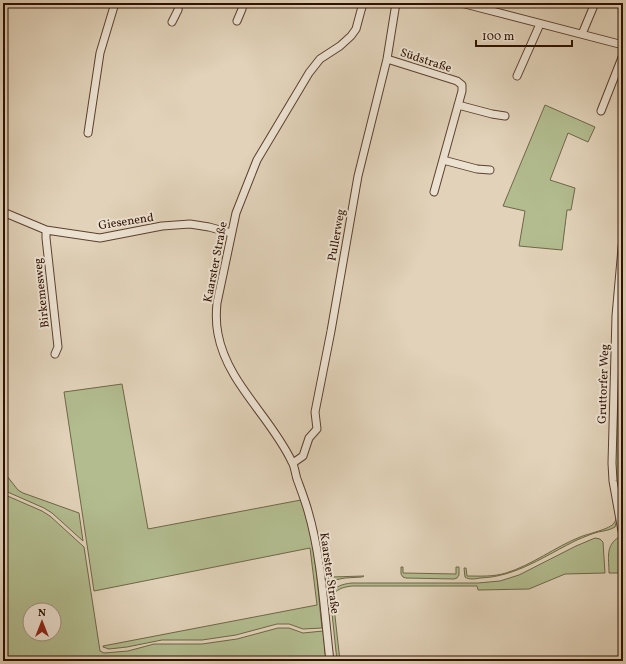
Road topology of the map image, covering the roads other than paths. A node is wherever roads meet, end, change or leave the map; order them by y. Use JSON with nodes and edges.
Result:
{"nodes":[{"id":1,"x":115,"y":3,"type":"edge"},
{"id":2,"x":179,"y":3,"type":"edge"},
{"id":3,"x":243,"y":3,"type":"edge"},
{"id":4,"x":363,"y":3,"type":"edge"},
{"id":5,"x":396,"y":3,"type":"edge"},
{"id":6,"x":461,"y":3,"type":"edge"},
{"id":7,"x":595,"y":3,"type":"edge"},
{"id":8,"x":237,"y":21,"type":"dead end"},
{"id":9,"x":172,"y":22,"type":"dead end"},
{"id":10,"x":540,"y":24,"type":"junction"},
{"id":11,"x":582,"y":34,"type":"junction"},
{"id":12,"x":623,"y":45,"type":"edge"},
{"id":13,"x":623,"y":55,"type":"edge"},
{"id":14,"x":387,"y":59,"type":"junction"},
{"id":15,"x":517,"y":76,"type":"dead end"},
{"id":16,"x":458,"y":105,"type":"junction"},
{"id":17,"x":601,"y":111,"type":"dead end"},
{"id":18,"x":505,"y":116,"type":"dead end"},
{"id":19,"x":88,"y":133,"type":"dead end"},
{"id":20,"x":443,"y":160,"type":"junction"},
{"id":21,"x":490,"y":170,"type":"dead end"},
{"id":22,"x":434,"y":192,"type":"dead end"},
{"id":23,"x":3,"y":212,"type":"edge"},
{"id":24,"x":46,"y":230,"type":"junction"},
{"id":25,"x":231,"y":233,"type":"junction"},
{"id":26,"x":623,"y":237,"type":"edge"},
{"id":27,"x":55,"y":354,"type":"dead end"},
{"id":28,"x":292,"y":463,"type":"junction"},
{"id":29,"x":622,"y":531,"type":"dead end"},
{"id":30,"x":330,"y":661,"type":"edge"}],
"edges":[{"from":1,"to":19,"type":"street"},
{"from":2,"to":9,"type":"street"},
{"from":3,"to":8,"type":"street"},
{"from":4,"to":25,"type":"street","name":"Kaarster Straße"},
{"from":5,"to":14,"type":"street","name":"Pullerweg"},
{"from":6,"to":10,"type":"street"},
{"from":7,"to":11,"type":"street"},
{"from":10,"to":11,"type":"street"},
{"from":10,"to":15,"type":"street"},
{"from":11,"to":12,"type":"street"},
{"from":13,"to":17,"type":"street"},
{"from":14,"to":16,"type":"street","name":"Südstraße"},
{"from":14,"to":28,"type":"street","name":"Pullerweg"},
{"from":16,"to":18,"type":"street"},
{"from":16,"to":20,"type":"street","name":"Südstraße"},
{"from":20,"to":21,"type":"street"},
{"from":20,"to":22,"type":"street","name":"Südstraße"},
{"from":23,"to":24,"type":"street","name":"Giesenend"},
{"from":24,"to":25,"type":"street","name":"Giesenend"},
{"from":24,"to":27,"type":"street","name":"Birkemesweg"},
{"from":25,"to":28,"type":"street","name":"Kaarster Straße"},
{"from":26,"to":29,"type":"street","name":"Gruttorfer Weg"},
{"from":28,"to":30,"type":"street","name":"Kaarster Straße"}]}
